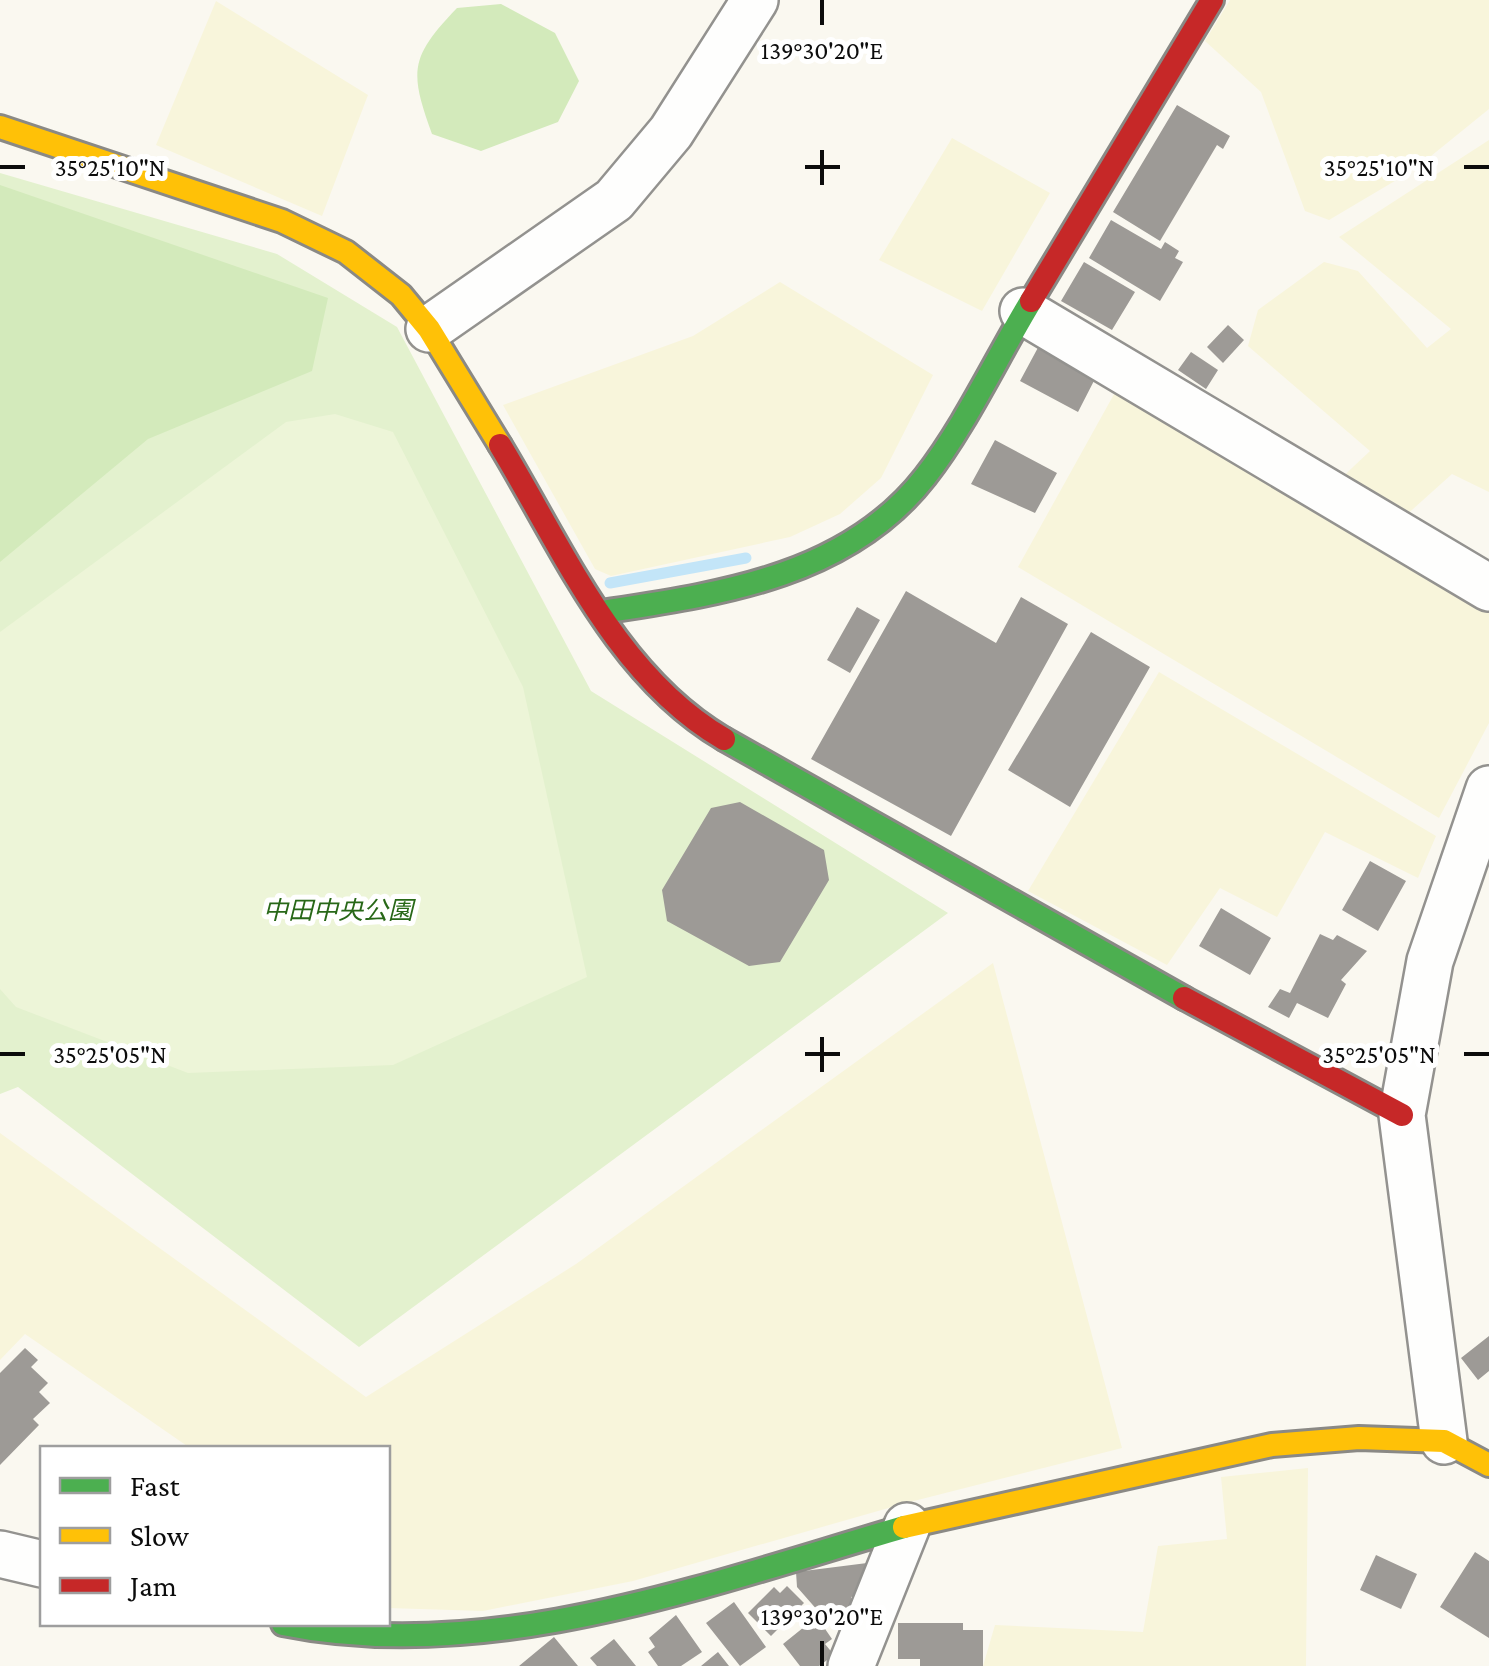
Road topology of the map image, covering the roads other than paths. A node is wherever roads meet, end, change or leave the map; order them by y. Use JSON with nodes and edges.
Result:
{"nodes":[{"id":1,"x":756,"y":0,"type":"edge"},
{"id":2,"x":1212,"y":0,"type":"edge"},
{"id":3,"x":0,"y":127,"type":"edge"},
{"id":4,"x":1023,"y":312,"type":"junction"},
{"id":5,"x":429,"y":329,"type":"junction"},
{"id":6,"x":1489,"y":588,"type":"edge"},
{"id":7,"x":602,"y":612,"type":"junction"},
{"id":8,"x":1489,"y":789,"type":"edge"},
{"id":9,"x":1402,"y":1115,"type":"junction"},
{"id":10,"x":1444,"y":1441,"type":"junction"},
{"id":11,"x":1489,"y":1464,"type":"edge"},
{"id":12,"x":907,"y":1526,"type":"junction"},
{"id":13,"x":0,"y":1554,"type":"edge"},
{"id":14,"x":40,"y":1564,"type":"edge"},
{"id":15,"x":293,"y":1626,"type":"edge"},
{"id":16,"x":851,"y":1666,"type":"edge"}],
"edges":[{"from":1,"to":5,"type":"street"},
{"from":2,"to":4,"type":"street"},
{"from":3,"to":5,"type":"street"},
{"from":4,"to":6,"type":"street"},
{"from":4,"to":7,"type":"street"},
{"from":5,"to":7,"type":"street"},
{"from":7,"to":9,"type":"street"},
{"from":8,"to":9,"type":"street"},
{"from":9,"to":10,"type":"street"},
{"from":10,"to":11,"type":"street"},
{"from":10,"to":12,"type":"street"},
{"from":12,"to":15,"type":"street"},
{"from":12,"to":16,"type":"street"},
{"from":13,"to":14,"type":"street"}]}
